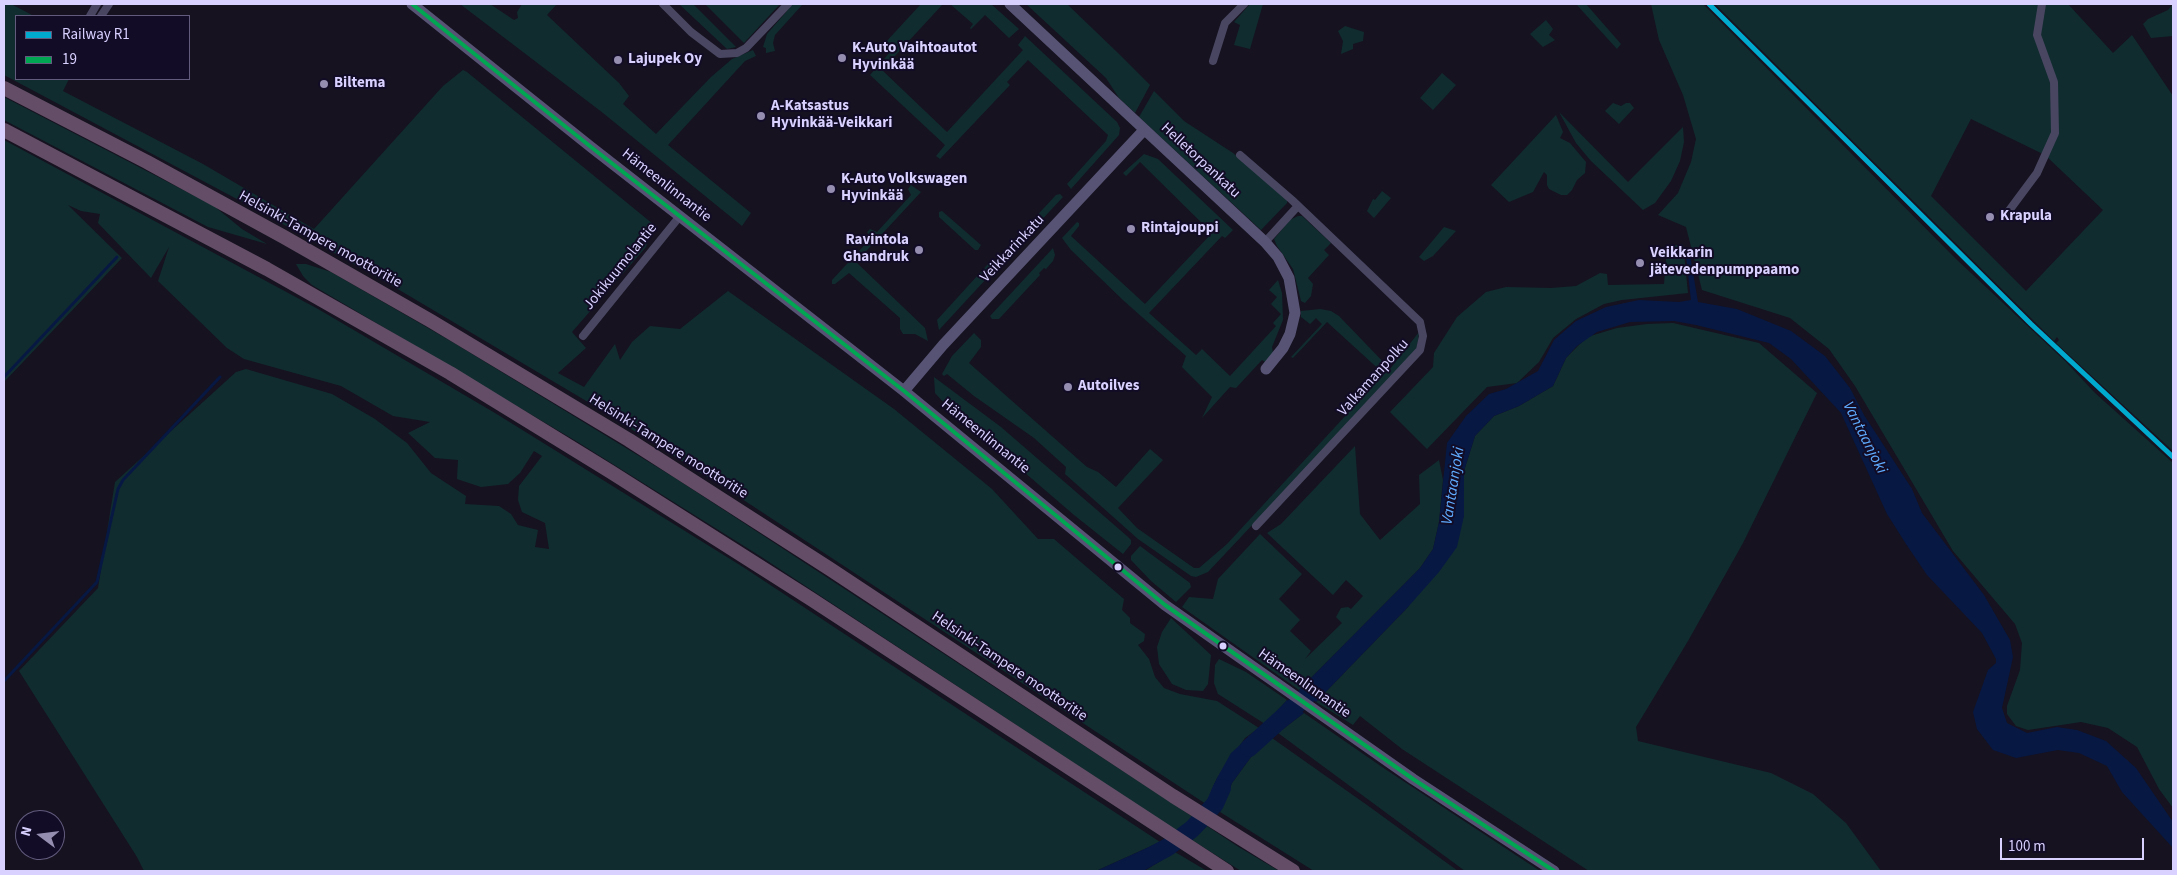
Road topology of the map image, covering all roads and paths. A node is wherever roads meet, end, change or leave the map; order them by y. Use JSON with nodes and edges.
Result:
{"nodes":[{"id":1,"x":97,"y":4,"type":"edge"},
{"id":2,"x":108,"y":4,"type":"edge"},
{"id":3,"x":412,"y":4,"type":"edge"},
{"id":4,"x":664,"y":4,"type":"edge"},
{"id":5,"x":788,"y":4,"type":"edge"},
{"id":6,"x":1010,"y":4,"type":"edge"},
{"id":7,"x":1244,"y":4,"type":"edge"},
{"id":8,"x":2042,"y":4,"type":"edge"},
{"id":9,"x":91,"y":15,"type":"edge"},
{"id":10,"x":102,"y":15,"type":"edge"},
{"id":11,"x":1213,"y":61,"type":"dead end"},
{"id":12,"x":4,"y":88,"type":"edge"},
{"id":13,"x":4,"y":130,"type":"edge"},
{"id":14,"x":1144,"y":130,"type":"junction"},
{"id":15,"x":1240,"y":155,"type":"dead end"},
{"id":16,"x":1297,"y":207,"type":"junction"},
{"id":17,"x":2008,"y":212,"type":"dead end"},
{"id":18,"x":680,"y":216,"type":"junction"},
{"id":19,"x":1265,"y":242,"type":"junction"},
{"id":20,"x":583,"y":336,"type":"dead end"},
{"id":21,"x":1266,"y":369,"type":"dead end"},
{"id":22,"x":904,"y":391,"type":"junction"},
{"id":23,"x":1256,"y":526,"type":"dead end"},
{"id":24,"x":1227,"y":871,"type":"edge"},
{"id":25,"x":1293,"y":871,"type":"edge"},
{"id":26,"x":1554,"y":871,"type":"edge"}],
"edges":[{"from":1,"to":9,"type":"street"},
{"from":2,"to":10,"type":"street"},
{"from":3,"to":18,"type":"main road","name":"Hämeenlinnantie"},
{"from":4,"to":5,"type":"street"},
{"from":6,"to":14,"type":"main road","name":"Helletorpankatu"},
{"from":7,"to":11,"type":"street"},
{"from":8,"to":17,"type":"street"},
{"from":12,"to":25,"type":"highway","name":"Helsinki-Tampere moottoritie"},
{"from":13,"to":24,"type":"highway"},
{"from":14,"to":19,"type":"main road","name":"Helletorpankatu"},
{"from":14,"to":22,"type":"main road","name":"Veikkarinkatu"},
{"from":15,"to":16,"type":"street","name":"Valkamanpolku"},
{"from":16,"to":19,"type":"street"},
{"from":16,"to":23,"type":"street","name":"Valkamanpolku"},
{"from":18,"to":20,"type":"street","name":"Jokikuumolantie"},
{"from":18,"to":22,"type":"main road","name":"Hämeenlinnantie"},
{"from":19,"to":21,"type":"main road","name":"Helletorpankatu"},
{"from":22,"to":26,"type":"main road","name":"Hämeenlinnantie"}]}
